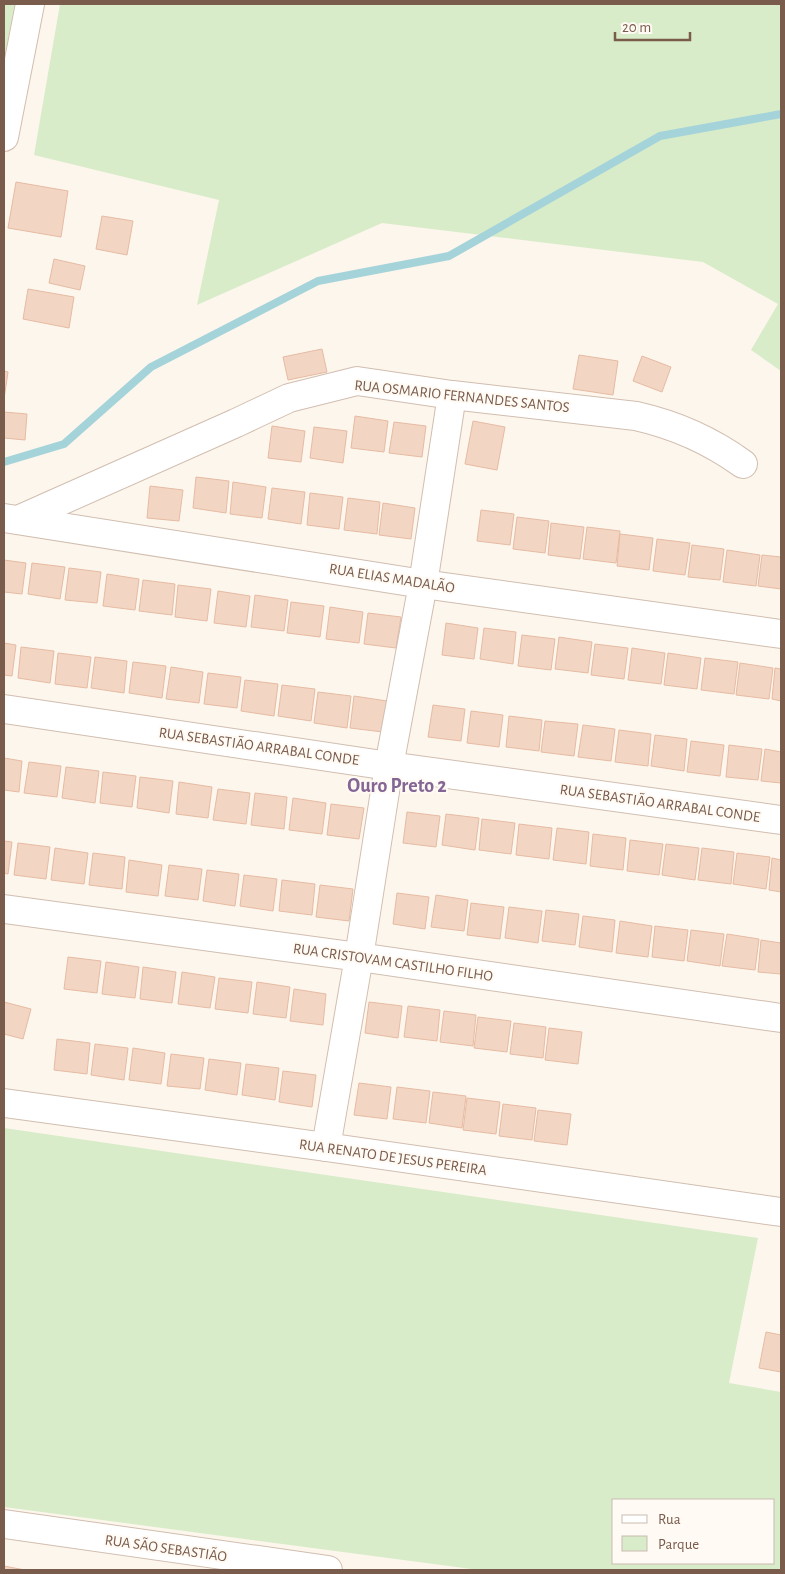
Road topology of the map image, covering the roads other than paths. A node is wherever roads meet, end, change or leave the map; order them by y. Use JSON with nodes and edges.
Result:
{"nodes":[{"id":1,"x":30,"y":4,"type":"edge"},
{"id":2,"x":4,"y":137,"type":"edge"},
{"id":3,"x":452,"y":395,"type":"junction"},
{"id":4,"x":743,"y":464,"type":"dead end"},
{"id":5,"x":11,"y":519,"type":"edge"},
{"id":6,"x":423,"y":584,"type":"junction"},
{"id":7,"x":781,"y":634,"type":"edge"},
{"id":8,"x":4,"y":709,"type":"edge"},
{"id":9,"x":389,"y":766,"type":"junction"},
{"id":10,"x":781,"y":820,"type":"edge"},
{"id":11,"x":4,"y":909,"type":"edge"},
{"id":12,"x":359,"y":957,"type":"junction"},
{"id":13,"x":781,"y":1018,"type":"edge"},
{"id":14,"x":4,"y":1103,"type":"edge"},
{"id":15,"x":326,"y":1147,"type":"junction"},
{"id":16,"x":781,"y":1212,"type":"edge"},
{"id":17,"x":4,"y":1524,"type":"edge"},
{"id":18,"x":328,"y":1570,"type":"edge"}],
"edges":[{"from":1,"to":2,"type":"street"},
{"from":3,"to":4,"type":"street","name":"RUA OSMARIO FERNANDES SANTOS"},
{"from":3,"to":5,"type":"street","name":"RUA OSMARIO FERNANDES SANTOS"},
{"from":3,"to":6,"type":"street"},
{"from":5,"to":6,"type":"street","name":"RUA ELIAS MADALÃO"},
{"from":6,"to":7,"type":"street","name":"RUA ELIAS MADALÃO"},
{"from":6,"to":9,"type":"street"},
{"from":8,"to":9,"type":"street","name":"RUA SEBASTIÃO ARRABAL CONDE"},
{"from":9,"to":10,"type":"street","name":"RUA SEBASTIÃO ARRABAL CONDE"},
{"from":9,"to":12,"type":"street"},
{"from":11,"to":12,"type":"street","name":"RUA CRISTOVAM CASTILHO FILHO"},
{"from":12,"to":13,"type":"street","name":"RUA CRISTOVAM CASTILHO FILHO"},
{"from":12,"to":15,"type":"street"},
{"from":14,"to":15,"type":"street","name":"RUA RENATO DE JESUS PEREIRA"},
{"from":15,"to":16,"type":"street","name":"RUA RENATO DE JESUS PEREIRA"},
{"from":17,"to":18,"type":"street","name":"RUA SÃO SEBASTIÃO"}]}
